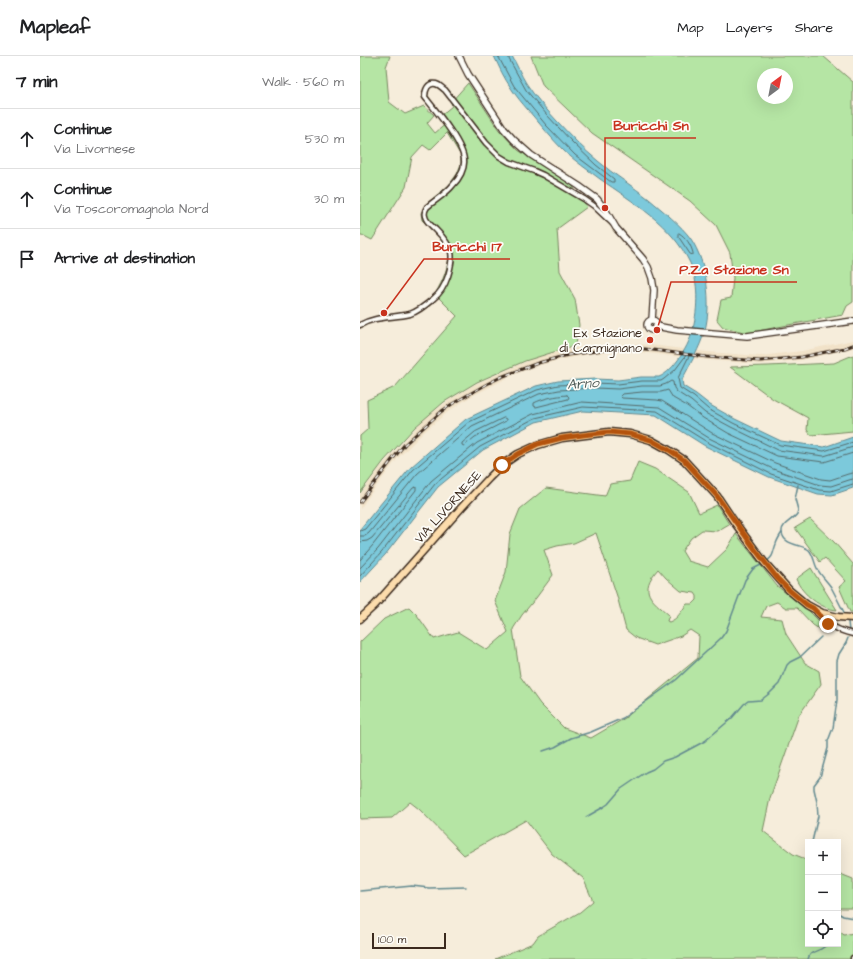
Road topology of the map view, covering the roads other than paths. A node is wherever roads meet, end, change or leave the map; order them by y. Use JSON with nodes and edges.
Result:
{"nodes":[{"id":1,"x":459,"y":56,"type":"edge"},
{"id":2,"x":616,"y":228,"type":"junction"},
{"id":3,"x":853,"y":321,"type":"edge"},
{"id":4,"x":360,"y":325,"type":"edge"},
{"id":5,"x":813,"y":608,"type":"junction"},
{"id":6,"x":853,"y":618,"type":"edge"},
{"id":7,"x":360,"y":619,"type":"edge"},
{"id":8,"x":853,"y":634,"type":"edge"}],
"edges":[{"from":1,"to":2,"type":"street"},
{"from":2,"to":3,"type":"street"},
{"from":2,"to":4,"type":"street"},
{"from":5,"to":6,"type":"main road","name":"VIA LIVORNESE"},
{"from":5,"to":7,"type":"main road","name":"VIA LIVORNESE"},
{"from":5,"to":8,"type":"street"}]}
